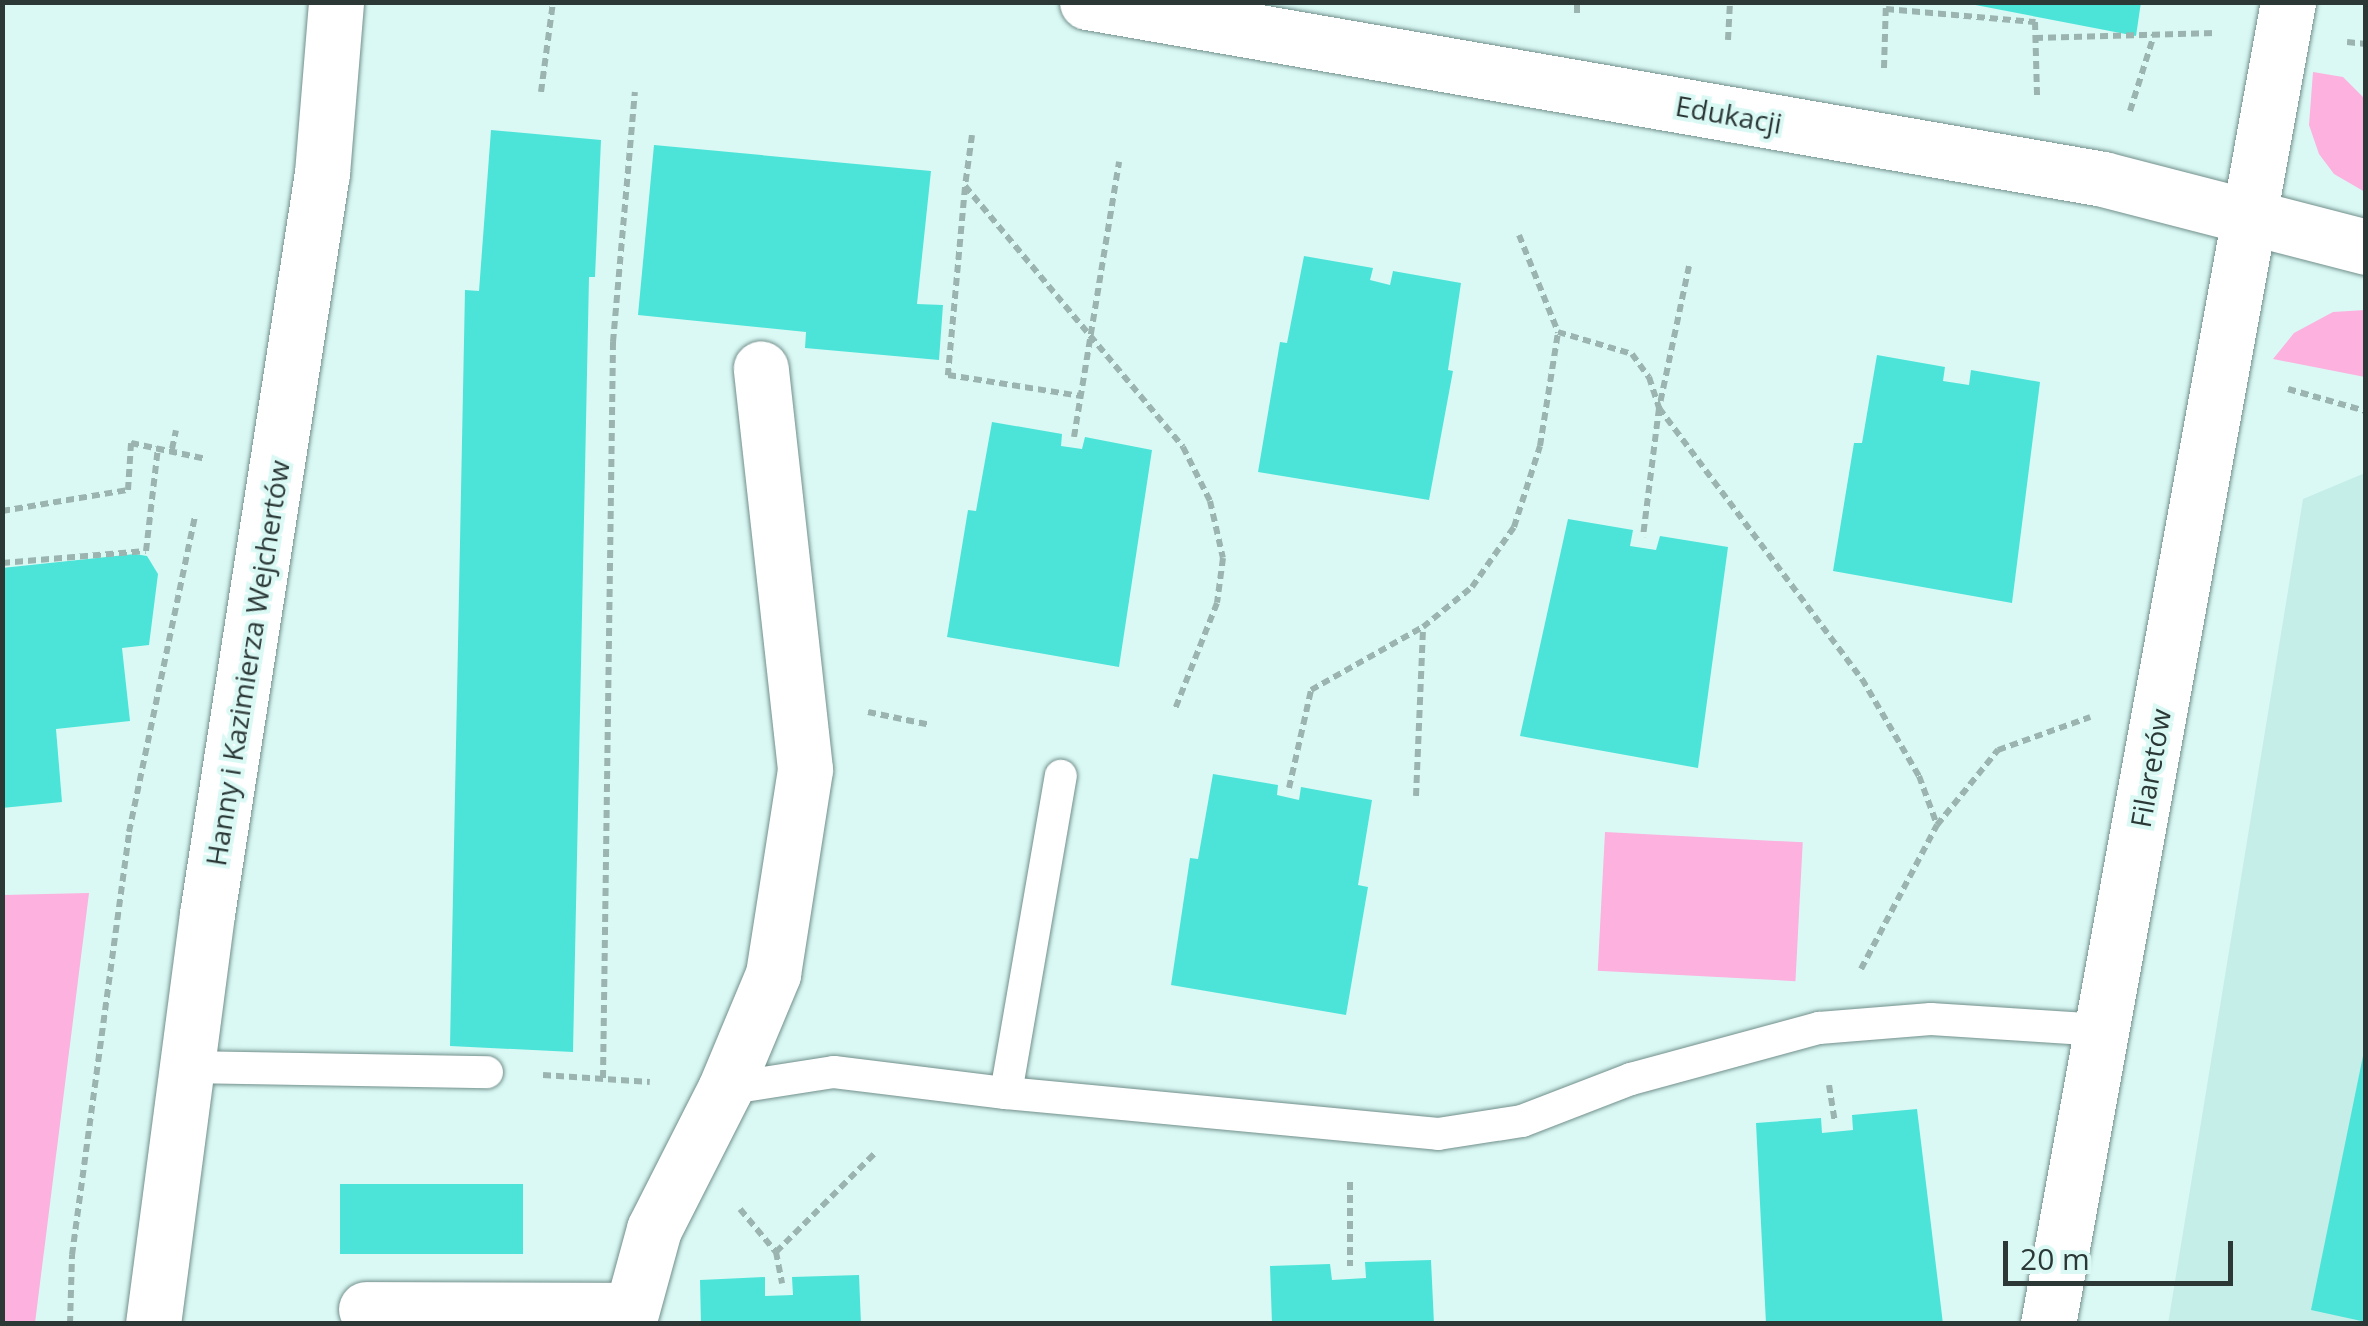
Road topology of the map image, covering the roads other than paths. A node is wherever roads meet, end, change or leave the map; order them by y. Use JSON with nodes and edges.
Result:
{"nodes":[{"id":1,"x":336,"y":2,"type":"edge"},
{"id":2,"x":1087,"y":2,"type":"edge"},
{"id":3,"x":2288,"y":2,"type":"edge"},
{"id":4,"x":2254,"y":213,"type":"junction"},
{"id":5,"x":2366,"y":247,"type":"edge"},
{"id":6,"x":761,"y":368,"type":"dead end"},
{"id":7,"x":1061,"y":776,"type":"dead end"},
{"id":8,"x":2102,"y":1030,"type":"junction"},
{"id":9,"x":188,"y":1067,"type":"junction"},
{"id":10,"x":487,"y":1072,"type":"road end"},
{"id":11,"x":725,"y":1088,"type":"junction"},
{"id":12,"x":1006,"y":1093,"type":"junction"},
{"id":13,"x":366,"y":1309,"type":"dead end"},
{"id":14,"x":629,"y":1317,"type":"edge"},
{"id":15,"x":153,"y":1324,"type":"edge"},
{"id":16,"x":2048,"y":1324,"type":"edge"}],
"edges":[{"from":1,"to":9,"type":"street","name":"Hanny i Kazimierza Wejchertów"},
{"from":2,"to":4,"type":"street","name":"Edukacji"},
{"from":3,"to":4,"type":"street","name":"Filaretów"},
{"from":4,"to":5,"type":"street","name":"Edukacji"},
{"from":4,"to":8,"type":"street","name":"Filaretów"},
{"from":6,"to":11,"type":"street"},
{"from":7,"to":12,"type":"lane"},
{"from":8,"to":12,"type":"lane"},
{"from":8,"to":16,"type":"street","name":"Filaretów"},
{"from":9,"to":10,"type":"lane"},
{"from":9,"to":15,"type":"street","name":"Hanny i Kazimierza Wejchertów"},
{"from":11,"to":12,"type":"lane"},
{"from":11,"to":14,"type":"street"},
{"from":13,"to":14,"type":"street"}]}
